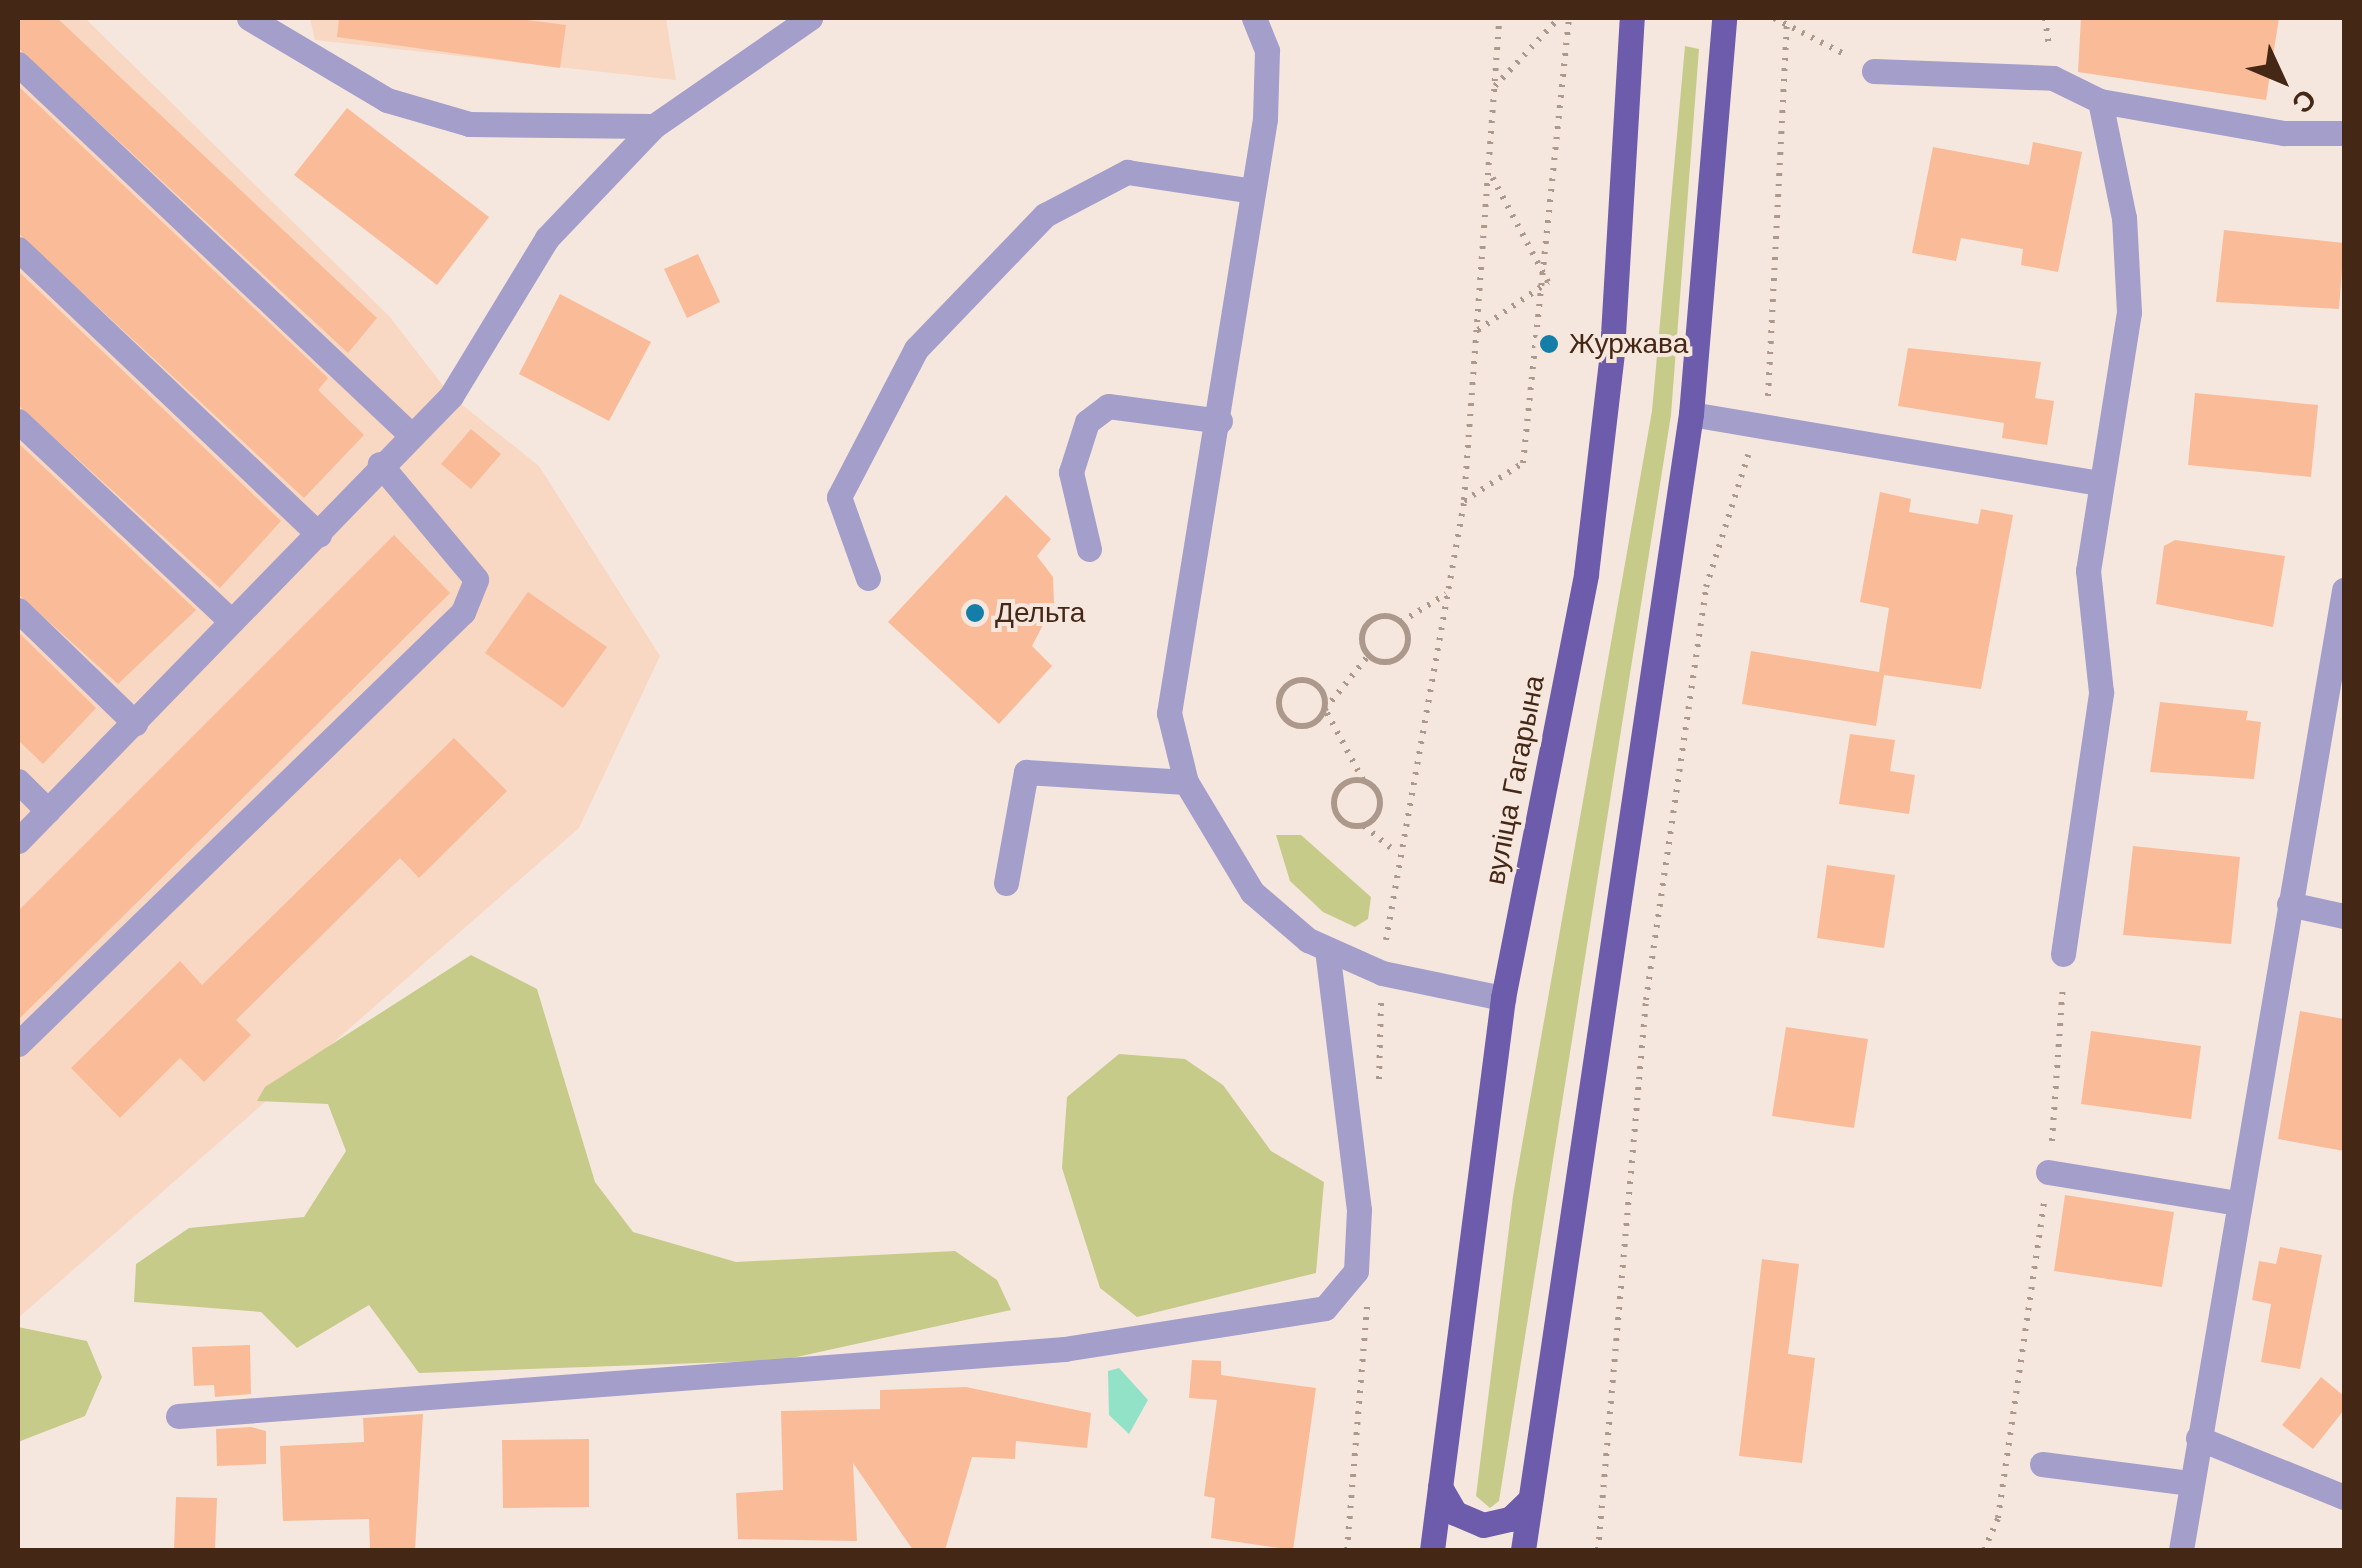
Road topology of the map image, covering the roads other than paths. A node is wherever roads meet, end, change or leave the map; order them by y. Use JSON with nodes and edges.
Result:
{"nodes":[{"id":1,"x":250,"y":18,"type":"edge"},
{"id":2,"x":810,"y":18,"type":"edge"},
{"id":3,"x":1254,"y":18,"type":"edge"},
{"id":4,"x":1632,"y":18,"type":"edge"},
{"id":5,"x":1724,"y":18,"type":"edge"},
{"id":6,"x":18,"y":64,"type":"edge"},
{"id":7,"x":1874,"y":70,"type":"road end"},
{"id":8,"x":2100,"y":101,"type":"junction"},
{"id":9,"x":654,"y":126,"type":"junction"},
{"id":10,"x":2344,"y":134,"type":"edge"},
{"id":11,"x":1248,"y":190,"type":"junction"},
{"id":12,"x":18,"y":249,"type":"edge"},
{"id":13,"x":1691,"y":414,"type":"junction"},
{"id":14,"x":18,"y":422,"type":"edge"},
{"id":15,"x":1220,"y":422,"type":"junction"},
{"id":16,"x":410,"y":434,"type":"junction"},
{"id":17,"x":380,"y":464,"type":"junction"},
{"id":18,"x":2098,"y":483,"type":"junction"},
{"id":19,"x":319,"y":534,"type":"junction"},
{"id":20,"x":1088,"y":549,"type":"dead end"},
{"id":21,"x":868,"y":578,"type":"dead end"},
{"id":22,"x":2344,"y":590,"type":"edge"},
{"id":23,"x":18,"y":610,"type":"edge"},
{"id":24,"x":230,"y":620,"type":"junction"},
{"id":25,"x":135,"y":723,"type":"junction"},
{"id":26,"x":18,"y":781,"type":"edge"},
{"id":27,"x":1186,"y":782,"type":"junction"},
{"id":28,"x":48,"y":810,"type":"junction"},
{"id":29,"x":18,"y":842,"type":"edge"},
{"id":30,"x":1006,"y":883,"type":"dead end"},
{"id":31,"x":2290,"y":904,"type":"junction"},
{"id":32,"x":2344,"y":916,"type":"edge"},
{"id":33,"x":1327,"y":951,"type":"junction"},
{"id":34,"x":2064,"y":954,"type":"road end"},
{"id":35,"x":1503,"y":998,"type":"junction"},
{"id":36,"x":18,"y":1044,"type":"edge"},
{"id":37,"x":2048,"y":1172,"type":"road end"},
{"id":38,"x":2237,"y":1203,"type":"junction"},
{"id":39,"x":178,"y":1416,"type":"dead end"},
{"id":40,"x":2198,"y":1438,"type":"junction"},
{"id":41,"x":2042,"y":1464,"type":"dead end"},
{"id":42,"x":2191,"y":1482,"type":"junction"},
{"id":43,"x":1440,"y":1487,"type":"junction"},
{"id":44,"x":2344,"y":1497,"type":"edge"},
{"id":45,"x":1530,"y":1500,"type":"junction"},
{"id":46,"x":1432,"y":1550,"type":"edge"},
{"id":47,"x":1523,"y":1550,"type":"edge"},
{"id":48,"x":2181,"y":1550,"type":"edge"}],
"edges":[{"from":1,"to":9,"type":"lane"},
{"from":2,"to":9,"type":"lane"},
{"from":3,"to":11,"type":"lane"},
{"from":4,"to":35,"type":"main road","name":"вуліца Гагарына"},
{"from":5,"to":13,"type":"main road"},
{"from":6,"to":16,"type":"lane"},
{"from":7,"to":8,"type":"lane"},
{"from":8,"to":10,"type":"lane"},
{"from":8,"to":18,"type":"lane"},
{"from":9,"to":16,"type":"lane"},
{"from":11,"to":15,"type":"lane"},
{"from":11,"to":21,"type":"lane"},
{"from":12,"to":19,"type":"lane"},
{"from":13,"to":18,"type":"lane"},
{"from":13,"to":45,"type":"main road"},
{"from":14,"to":24,"type":"lane"},
{"from":15,"to":20,"type":"lane"},
{"from":15,"to":27,"type":"lane"},
{"from":16,"to":17,"type":"lane"},
{"from":17,"to":19,"type":"lane"},
{"from":17,"to":36,"type":"lane"},
{"from":18,"to":34,"type":"lane"},
{"from":19,"to":24,"type":"lane"},
{"from":22,"to":31,"type":"lane"},
{"from":23,"to":25,"type":"lane"},
{"from":24,"to":25,"type":"lane"},
{"from":25,"to":28,"type":"lane"},
{"from":26,"to":28,"type":"lane"},
{"from":27,"to":30,"type":"lane"},
{"from":27,"to":33,"type":"lane"},
{"from":28,"to":29,"type":"lane"},
{"from":31,"to":32,"type":"lane"},
{"from":31,"to":38,"type":"lane"},
{"from":33,"to":35,"type":"lane"},
{"from":33,"to":39,"type":"lane"},
{"from":35,"to":43,"type":"main road","name":"вуліца Гагарына"},
{"from":37,"to":38,"type":"lane"},
{"from":38,"to":40,"type":"lane"},
{"from":40,"to":42,"type":"lane"},
{"from":40,"to":44,"type":"lane"},
{"from":41,"to":42,"type":"lane"},
{"from":42,"to":48,"type":"lane"},
{"from":43,"to":45,"type":"main road"},
{"from":43,"to":46,"type":"main road","name":"вуліца Гагарына"},
{"from":45,"to":47,"type":"main road"}]}
